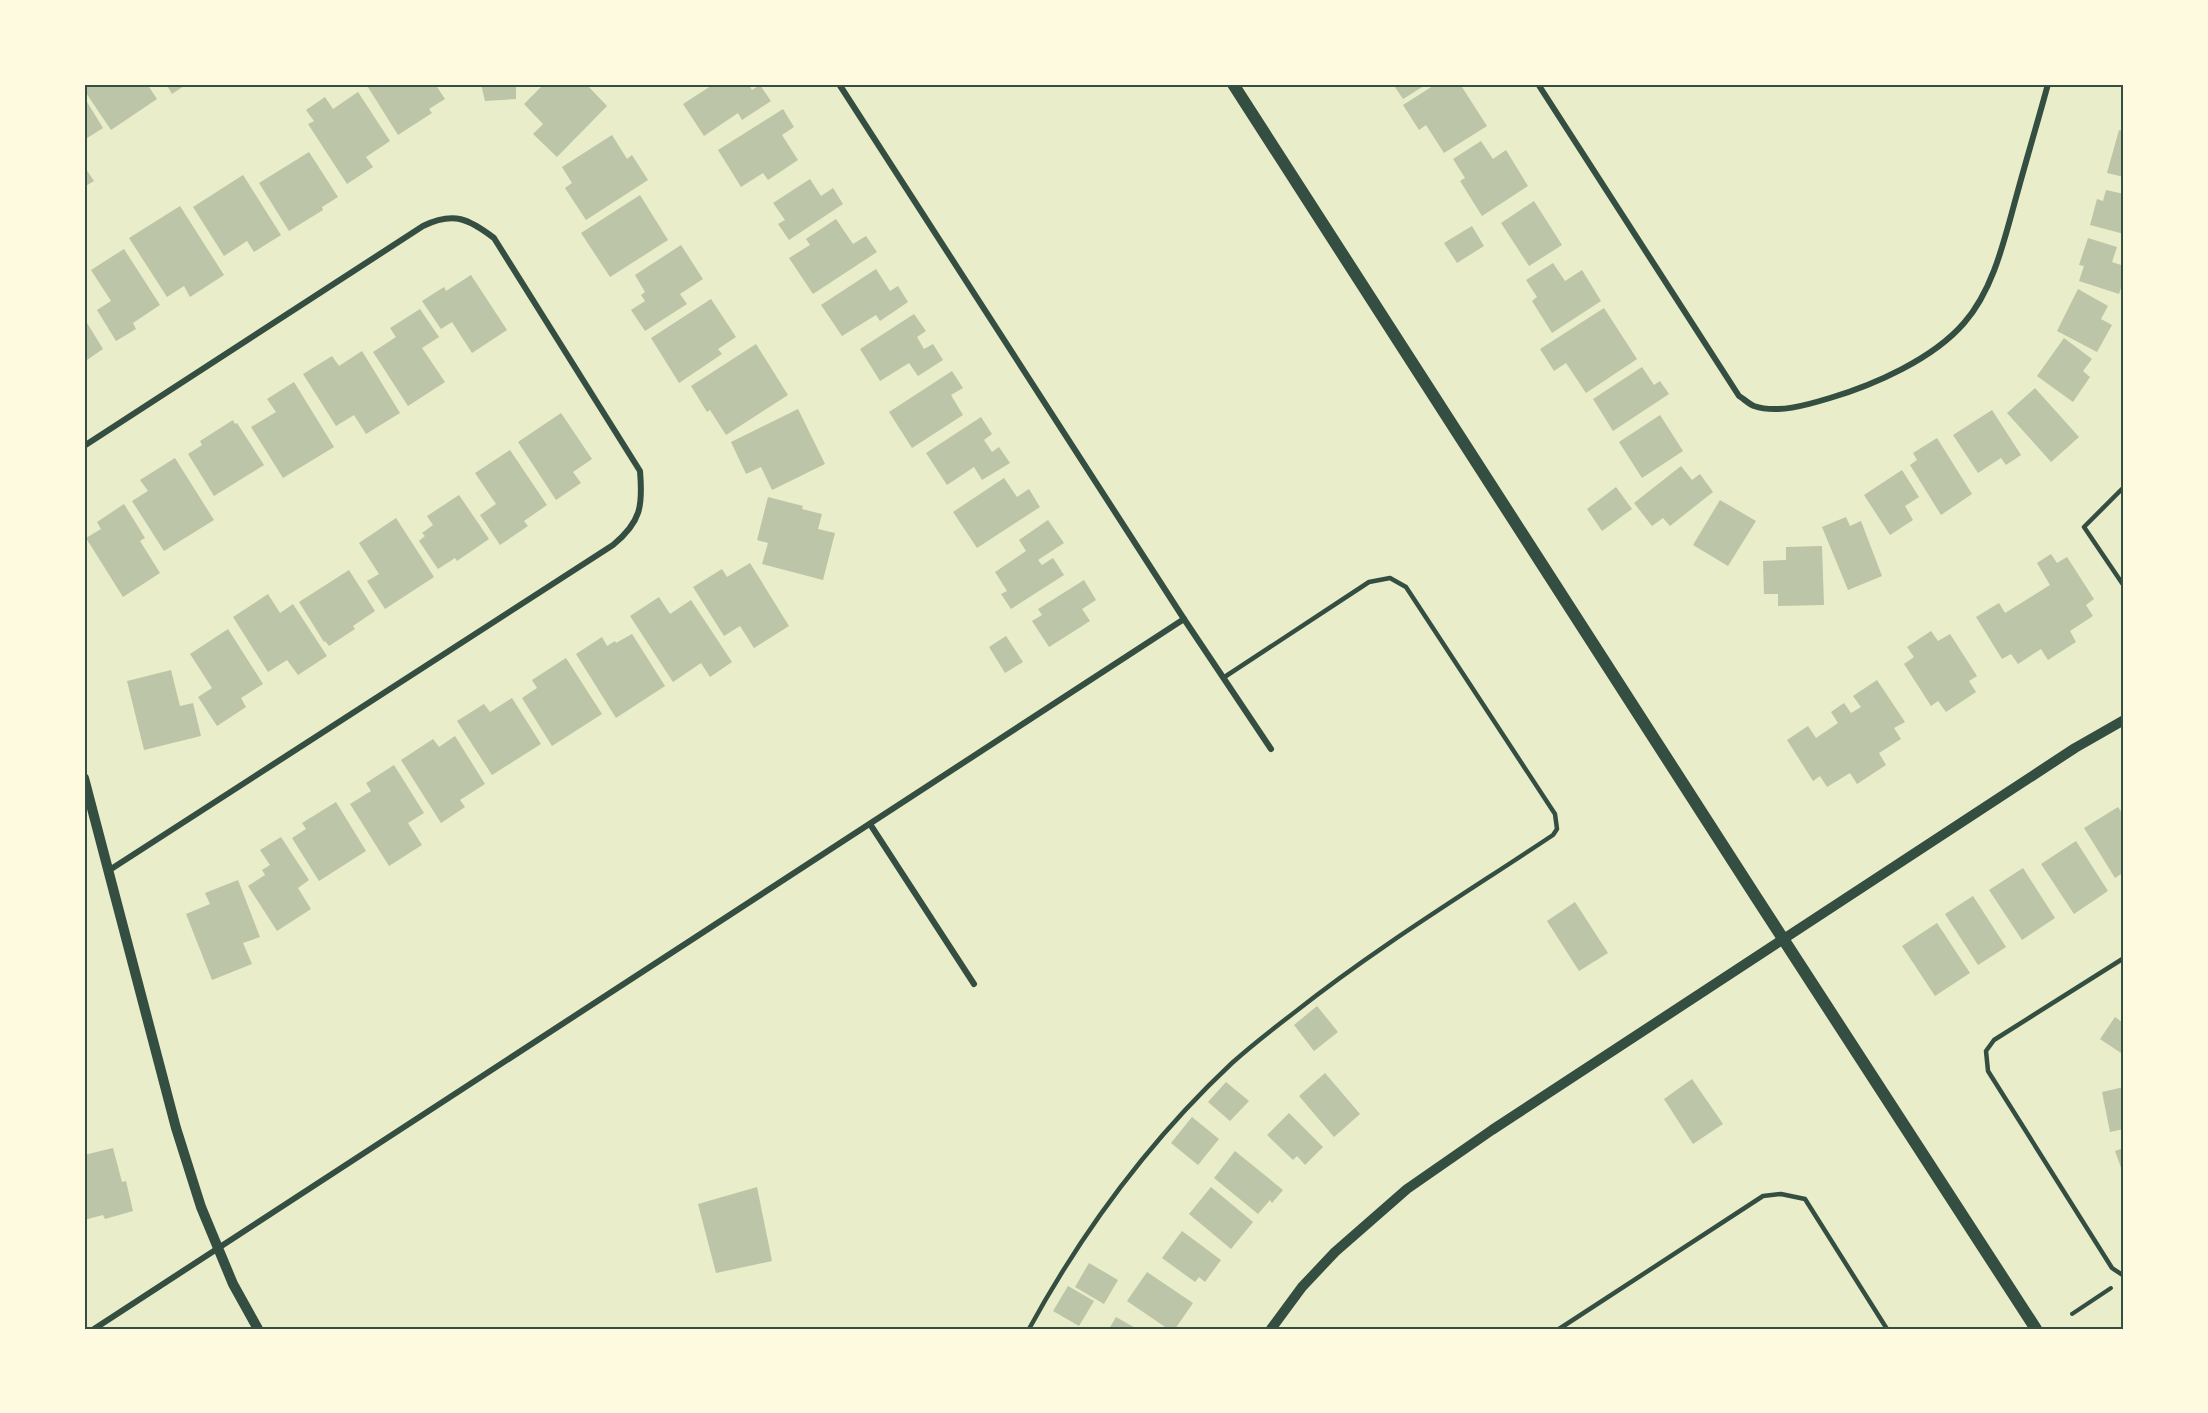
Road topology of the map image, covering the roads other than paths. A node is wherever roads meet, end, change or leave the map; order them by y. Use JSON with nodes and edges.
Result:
{"nodes":[{"id":1,"x":839,"y":84,"type":"edge"},
{"id":2,"x":1233,"y":84,"type":"edge"},
{"id":3,"x":1538,"y":84,"type":"edge"},
{"id":4,"x":2048,"y":84,"type":"edge"},
{"id":5,"x":84,"y":446,"type":"edge"},
{"id":6,"x":2124,"y":487,"type":"edge"},
{"id":7,"x":2124,"y":586,"type":"edge"},
{"id":8,"x":1184,"y":619,"type":"junction"},
{"id":9,"x":1223,"y":678,"type":"junction"},
{"id":10,"x":2124,"y":720,"type":"edge"},
{"id":11,"x":1271,"y":749,"type":"dead end"},
{"id":12,"x":84,"y":778,"type":"edge"},
{"id":13,"x":870,"y":824,"type":"junction"},
{"id":14,"x":108,"y":872,"type":"junction"},
{"id":15,"x":1783,"y":939,"type":"junction"},
{"id":16,"x":2124,"y":958,"type":"edge"},
{"id":17,"x":974,"y":984,"type":"dead end"},
{"id":18,"x":218,"y":1248,"type":"junction"},
{"id":19,"x":2124,"y":1276,"type":"edge"},
{"id":20,"x":94,"y":1329,"type":"edge"},
{"id":21,"x":258,"y":1329,"type":"edge"},
{"id":22,"x":1029,"y":1329,"type":"edge"},
{"id":23,"x":1272,"y":1329,"type":"edge"},
{"id":24,"x":1559,"y":1329,"type":"edge"},
{"id":25,"x":1887,"y":1329,"type":"edge"},
{"id":26,"x":2036,"y":1329,"type":"edge"}],
"edges":[{"from":1,"to":8,"type":"street"},
{"from":2,"to":15,"type":"main road"},
{"from":3,"to":4,"type":"street"},
{"from":5,"to":14,"type":"street"},
{"from":6,"to":7,"type":"lane"},
{"from":8,"to":9,"type":"street"},
{"from":8,"to":13,"type":"street"},
{"from":9,"to":11,"type":"street"},
{"from":9,"to":22,"type":"lane"},
{"from":10,"to":15,"type":"street"},
{"from":12,"to":14,"type":"street"},
{"from":13,"to":17,"type":"street"},
{"from":13,"to":18,"type":"street"},
{"from":14,"to":18,"type":"street"},
{"from":15,"to":23,"type":"street"},
{"from":15,"to":26,"type":"main road"},
{"from":16,"to":19,"type":"lane"},
{"from":18,"to":20,"type":"street"},
{"from":18,"to":21,"type":"street"},
{"from":24,"to":25,"type":"lane"}]}
